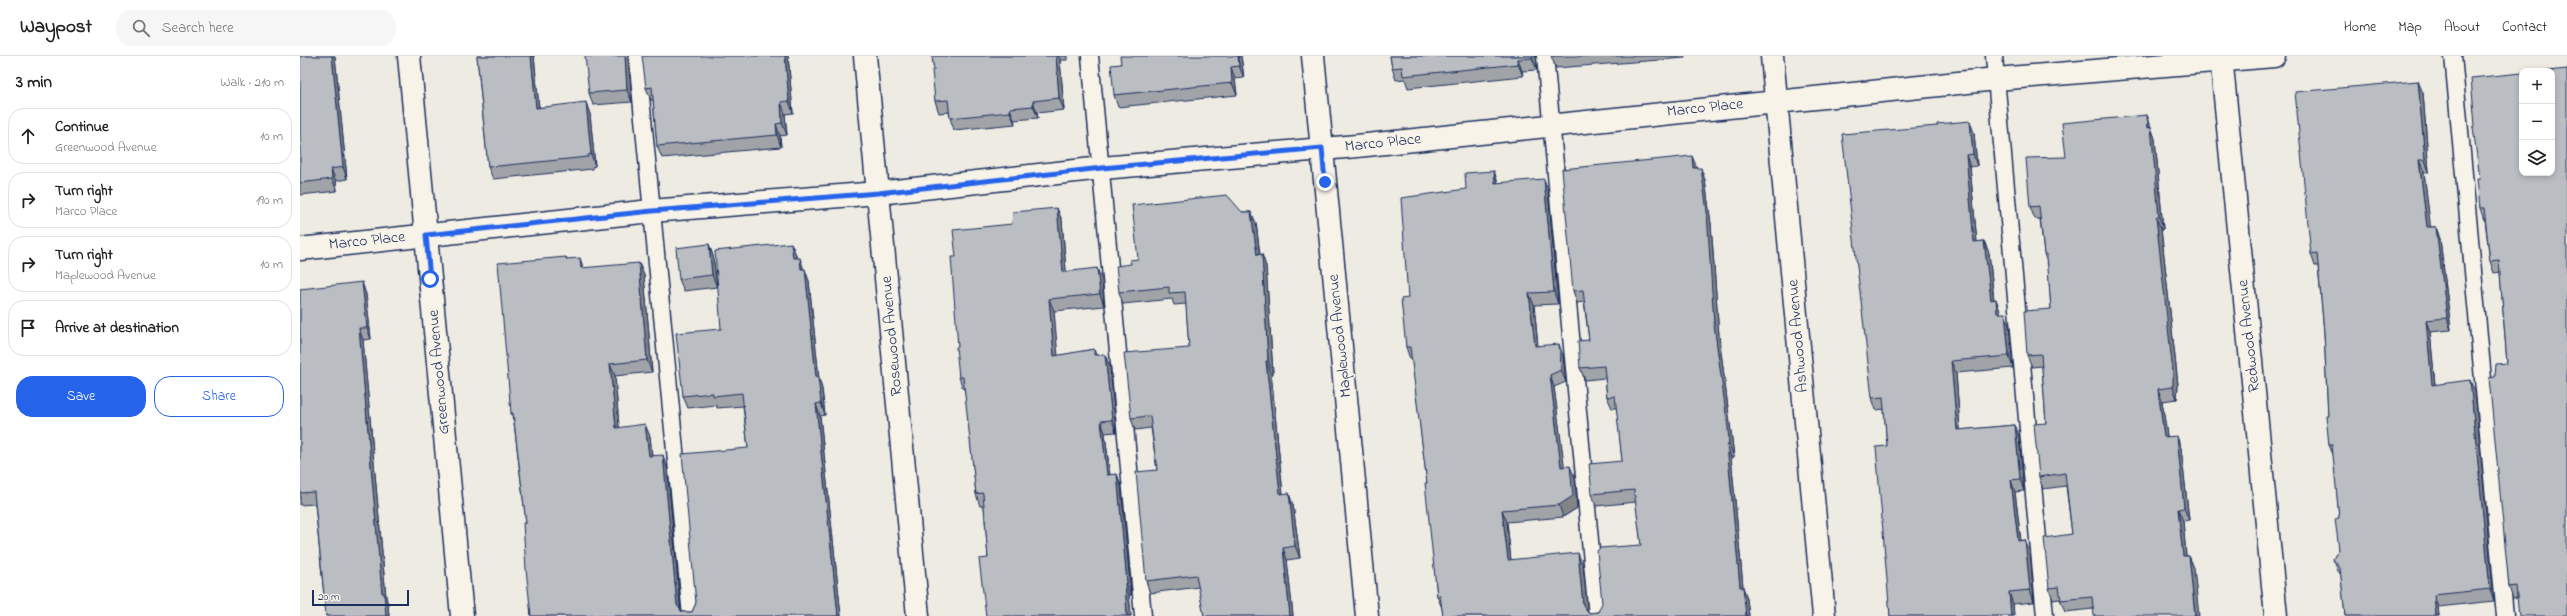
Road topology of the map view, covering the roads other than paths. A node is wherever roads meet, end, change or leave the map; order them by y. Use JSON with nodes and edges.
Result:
{"nodes":[{"id":1,"x":409,"y":56,"type":"edge"},
{"id":2,"x":637,"y":56,"type":"edge"},
{"id":3,"x":865,"y":56,"type":"edge"},
{"id":4,"x":1090,"y":56,"type":"edge"},
{"id":5,"x":1313,"y":56,"type":"edge"},
{"id":6,"x":1545,"y":56,"type":"edge"},
{"id":7,"x":1772,"y":56,"type":"edge"},
{"id":8,"x":1994,"y":56,"type":"edge"},
{"id":9,"x":2274,"y":56,"type":"edge"},
{"id":10,"x":2452,"y":56,"type":"edge"},
{"id":11,"x":2222,"y":58,"type":"edge"},
{"id":12,"x":1996,"y":79,"type":"junction"},
{"id":13,"x":1776,"y":101,"type":"junction"},
{"id":14,"x":1552,"y":124,"type":"junction"},
{"id":15,"x":1322,"y":148,"type":"junction"},
{"id":16,"x":1102,"y":168,"type":"junction"},
{"id":17,"x":878,"y":193,"type":"junction"},
{"id":18,"x":652,"y":211,"type":"junction"},
{"id":19,"x":426,"y":235,"type":"junction"},
{"id":20,"x":300,"y":249,"type":"edge"},
{"id":21,"x":462,"y":616,"type":"edge"},
{"id":22,"x":690,"y":616,"type":"edge"},
{"id":23,"x":918,"y":616,"type":"edge"},
{"id":24,"x":1143,"y":616,"type":"edge"},
{"id":25,"x":1367,"y":616,"type":"edge"},
{"id":26,"x":1596,"y":616,"type":"edge"},
{"id":27,"x":1824,"y":616,"type":"edge"},
{"id":28,"x":2045,"y":616,"type":"edge"},
{"id":29,"x":2276,"y":616,"type":"edge"},
{"id":30,"x":2505,"y":616,"type":"edge"}],
"edges":[{"from":1,"to":19,"type":"street","name":"Greenwood Avenue"},
{"from":2,"to":18,"type":"lane"},
{"from":3,"to":17,"type":"street","name":"Rosewood Avenue"},
{"from":4,"to":16,"type":"lane"},
{"from":5,"to":15,"type":"street","name":"Maplewood Avenue"},
{"from":6,"to":14,"type":"lane"},
{"from":7,"to":13,"type":"street","name":"Ashwood Avenue"},
{"from":8,"to":12,"type":"lane"},
{"from":9,"to":11,"type":"street","name":"Marco Place"},
{"from":10,"to":30,"type":"lane"},
{"from":11,"to":12,"type":"street","name":"Marco Place"},
{"from":11,"to":29,"type":"street","name":"Redwood Avenue"},
{"from":12,"to":13,"type":"street","name":"Marco Place"},
{"from":12,"to":28,"type":"lane"},
{"from":13,"to":14,"type":"street","name":"Marco Place"},
{"from":13,"to":27,"type":"street","name":"Ashwood Avenue"},
{"from":14,"to":15,"type":"street","name":"Marco Place"},
{"from":14,"to":26,"type":"lane"},
{"from":15,"to":16,"type":"street","name":"Marco Place"},
{"from":15,"to":25,"type":"street","name":"Maplewood Avenue"},
{"from":16,"to":17,"type":"street","name":"Marco Place"},
{"from":16,"to":24,"type":"lane"},
{"from":17,"to":18,"type":"street","name":"Marco Place"},
{"from":17,"to":23,"type":"street","name":"Rosewood Avenue"},
{"from":18,"to":19,"type":"street","name":"Marco Place"},
{"from":18,"to":22,"type":"lane"},
{"from":19,"to":20,"type":"street","name":"Marco Place"},
{"from":19,"to":21,"type":"street","name":"Greenwood Avenue"}]}
